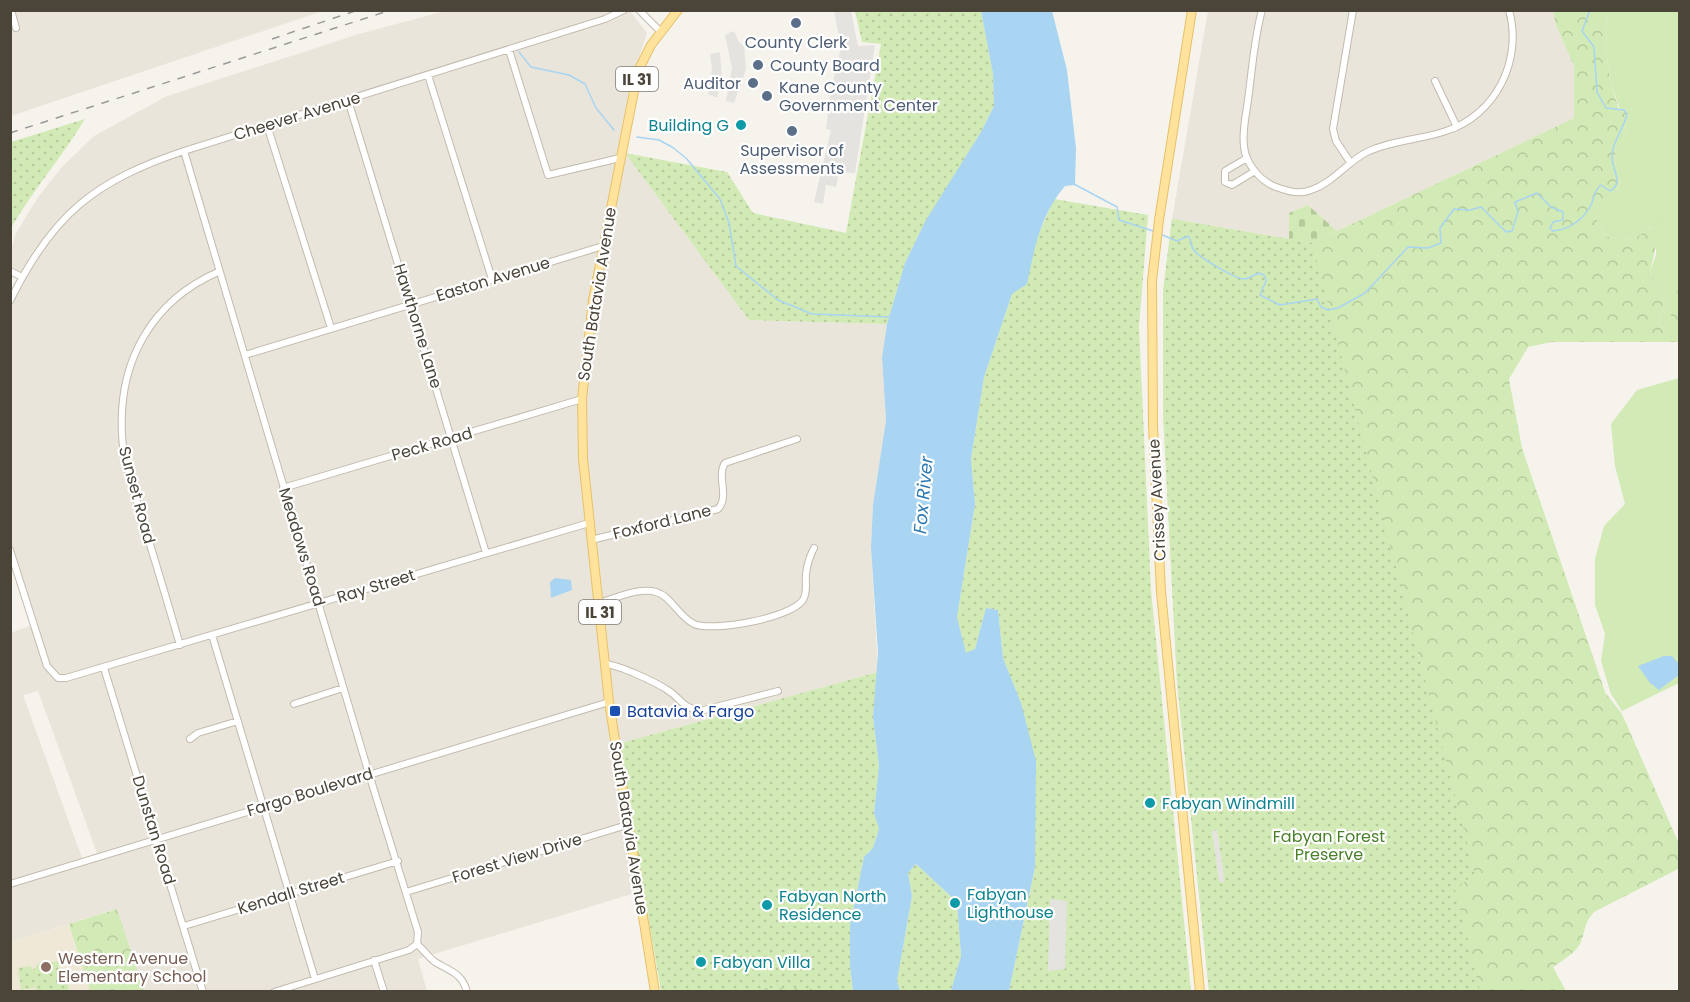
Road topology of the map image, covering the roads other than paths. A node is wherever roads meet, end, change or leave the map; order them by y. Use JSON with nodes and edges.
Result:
{"nodes":[{"id":1,"x":11,"y":10,"type":"edge"},
{"id":2,"x":624,"y":10,"type":"edge"},
{"id":3,"x":639,"y":10,"type":"edge"},
{"id":4,"x":678,"y":10,"type":"edge"},
{"id":5,"x":1192,"y":10,"type":"edge"},
{"id":6,"x":1262,"y":10,"type":"edge"},
{"id":7,"x":1353,"y":10,"type":"edge"},
{"id":8,"x":1509,"y":10,"type":"edge"},
{"id":9,"x":16,"y":28,"type":"dead end"},
{"id":10,"x":660,"y":31,"type":"junction"},
{"id":11,"x":509,"y":50,"type":"junction"},
{"id":12,"x":428,"y":75,"type":"junction"},
{"id":13,"x":1435,"y":81,"type":"dead end"},
{"id":14,"x":348,"y":100,"type":"junction"},
{"id":15,"x":267,"y":125,"type":"junction"},
{"id":16,"x":1457,"y":126,"type":"junction"},
{"id":17,"x":184,"y":151,"type":"junction"},
{"id":18,"x":620,"y":158,"type":"junction"},
{"id":19,"x":1247,"y":158,"type":"junction"},
{"id":20,"x":1350,"y":162,"type":"junction"},
{"id":21,"x":1255,"y":171,"type":"junction"},
{"id":22,"x":603,"y":246,"type":"junction"},
{"id":23,"x":10,"y":271,"type":"edge"},
{"id":24,"x":218,"y":272,"type":"junction"},
{"id":25,"x":22,"y":277,"type":"junction"},
{"id":26,"x":492,"y":279,"type":"junction"},
{"id":27,"x":10,"y":301,"type":"edge"},
{"id":28,"x":411,"y":304,"type":"junction"},
{"id":29,"x":331,"y":328,"type":"junction"},
{"id":30,"x":245,"y":355,"type":"junction"},
{"id":31,"x":582,"y":399,"type":"junction"},
{"id":32,"x":452,"y":439,"type":"junction"},
{"id":33,"x":797,"y":440,"type":"dead end"},
{"id":34,"x":283,"y":488,"type":"junction"},
{"id":35,"x":589,"y":523,"type":"junction"},
{"id":36,"x":591,"y":540,"type":"junction"},
{"id":37,"x":814,"y":548,"type":"dead end"},
{"id":38,"x":10,"y":550,"type":"edge"},
{"id":39,"x":486,"y":553,"type":"junction"},
{"id":40,"x":319,"y":603,"type":"junction"},
{"id":41,"x":599,"y":603,"type":"junction"},
{"id":42,"x":212,"y":635,"type":"junction"},
{"id":43,"x":180,"y":645,"type":"junction"},
{"id":44,"x":605,"y":664,"type":"junction"},
{"id":45,"x":104,"y":668,"type":"junction"},
{"id":46,"x":343,"y":688,"type":"junction"},
{"id":47,"x":778,"y":690,"type":"dead end"},
{"id":48,"x":609,"y":702,"type":"junction"},
{"id":49,"x":294,"y":704,"type":"dead end"},
{"id":50,"x":238,"y":721,"type":"junction"},
{"id":51,"x":190,"y":739,"type":"dead end"},
{"id":52,"x":369,"y":774,"type":"junction"},
{"id":53,"x":264,"y":806,"type":"junction"},
{"id":54,"x":627,"y":825,"type":"junction"},
{"id":55,"x":158,"y":840,"type":"junction"},
{"id":56,"x":398,"y":861,"type":"junction"},
{"id":57,"x":10,"y":884,"type":"edge"},
{"id":58,"x":406,"y":892,"type":"junction"},
{"id":59,"x":289,"y":893,"type":"junction"},
{"id":60,"x":184,"y":926,"type":"junction"},
{"id":61,"x":417,"y":944,"type":"junction"},
{"id":62,"x":374,"y":960,"type":"junction"},
{"id":63,"x":315,"y":979,"type":"junction"},
{"id":64,"x":203,"y":992,"type":"edge"},
{"id":65,"x":274,"y":992,"type":"edge"},
{"id":66,"x":384,"y":992,"type":"edge"},
{"id":67,"x":467,"y":992,"type":"edge"},
{"id":68,"x":655,"y":992,"type":"edge"},
{"id":69,"x":1200,"y":992,"type":"edge"}],
"edges":[{"from":1,"to":9,"type":"street"},
{"from":2,"to":11,"type":"street","name":"Cheever Avenue"},
{"from":3,"to":10,"type":"street"},
{"from":4,"to":10,"type":"main road","name":"South Batavia Avenue","number":"IL 31"},
{"from":5,"to":69,"type":"main road","name":"Crissey Avenue"},
{"from":6,"to":19,"type":"street"},
{"from":7,"to":20,"type":"street"},
{"from":8,"to":16,"type":"street"},
{"from":10,"to":18,"type":"main road","name":"South Batavia Avenue","number":"IL 31"},
{"from":11,"to":12,"type":"street","name":"Cheever Avenue"},
{"from":11,"to":18,"type":"street"},
{"from":12,"to":14,"type":"street","name":"Cheever Avenue"},
{"from":12,"to":26,"type":"street"},
{"from":13,"to":16,"type":"street"},
{"from":14,"to":15,"type":"street","name":"Cheever Avenue"},
{"from":14,"to":28,"type":"street","name":"Hawthorne Lane"},
{"from":15,"to":17,"type":"street","name":"Cheever Avenue"},
{"from":15,"to":29,"type":"street"},
{"from":16,"to":20,"type":"street"},
{"from":17,"to":24,"type":"street","name":"Meadows Road"},
{"from":17,"to":25,"type":"street","name":"Cheever Avenue"},
{"from":18,"to":22,"type":"main road","name":"South Batavia Avenue","number":"IL 31"},
{"from":19,"to":21,"type":"street"},
{"from":19,"to":21,"type":"street"},
{"from":20,"to":21,"type":"street"},
{"from":22,"to":26,"type":"street","name":"Easton Avenue"},
{"from":22,"to":31,"type":"main road","name":"South Batavia Avenue","number":"IL 31"},
{"from":23,"to":25,"type":"street"},
{"from":24,"to":30,"type":"street","name":"Meadows Road"},
{"from":24,"to":43,"type":"street","name":"Sunset Road"},
{"from":25,"to":27,"type":"street"},
{"from":26,"to":28,"type":"street","name":"Easton Avenue"},
{"from":28,"to":29,"type":"street","name":"Easton Avenue"},
{"from":28,"to":32,"type":"street","name":"Hawthorne Lane"},
{"from":29,"to":30,"type":"street","name":"Easton Avenue"},
{"from":30,"to":34,"type":"street","name":"Meadows Road"},
{"from":31,"to":32,"type":"street","name":"Peck Road"},
{"from":31,"to":35,"type":"main road","name":"South Batavia Avenue","number":"IL 31"},
{"from":32,"to":34,"type":"street","name":"Peck Road"},
{"from":32,"to":39,"type":"street","name":"Hawthorne Lane"},
{"from":33,"to":36,"type":"street","name":"Foxford Lane"},
{"from":34,"to":40,"type":"street","name":"Meadows Road"},
{"from":35,"to":36,"type":"main road","name":"South Batavia Avenue","number":"IL 31"},
{"from":35,"to":39,"type":"street","name":"Ray Street"},
{"from":36,"to":41,"type":"main road","name":"South Batavia Avenue","number":"IL 31"},
{"from":37,"to":41,"type":"street"},
{"from":38,"to":45,"type":"street","name":"Ray Street"},
{"from":39,"to":40,"type":"street","name":"Ray Street"},
{"from":40,"to":42,"type":"street","name":"Ray Street"},
{"from":40,"to":46,"type":"street","name":"Meadows Road"},
{"from":41,"to":44,"type":"main road","name":"South Batavia Avenue","number":"IL 31"},
{"from":42,"to":43,"type":"street","name":"Ray Street"},
{"from":42,"to":50,"type":"street"},
{"from":43,"to":45,"type":"street","name":"Ray Street"},
{"from":44,"to":47,"type":"street"},
{"from":44,"to":48,"type":"main road","name":"South Batavia Avenue","number":"IL 31"},
{"from":45,"to":55,"type":"street","name":"Dunstan Road"},
{"from":46,"to":49,"type":"street"},
{"from":46,"to":52,"type":"street","name":"Meadows Road"},
{"from":48,"to":52,"type":"street","name":"Fargo Boulevard"},
{"from":48,"to":54,"type":"main road","name":"South Batavia Avenue","number":"IL 31"},
{"from":50,"to":51,"type":"street"},
{"from":50,"to":53,"type":"street"},
{"from":52,"to":53,"type":"street","name":"Fargo Boulevard"},
{"from":52,"to":56,"type":"street","name":"Meadows Road"},
{"from":53,"to":55,"type":"street","name":"Fargo Boulevard"},
{"from":53,"to":59,"type":"street"},
{"from":54,"to":58,"type":"street","name":"Forest View Drive"},
{"from":54,"to":68,"type":"main road","name":"South Batavia Avenue","number":"IL 31"},
{"from":55,"to":57,"type":"street","name":"Fargo Boulevard"},
{"from":55,"to":60,"type":"street","name":"Dunstan Road"},
{"from":56,"to":58,"type":"street","name":"Meadows Road"},
{"from":56,"to":59,"type":"street","name":"Kendall Street"},
{"from":58,"to":61,"type":"street","name":"Meadows Road"},
{"from":59,"to":60,"type":"street","name":"Kendall Street"},
{"from":59,"to":63,"type":"street"},
{"from":60,"to":64,"type":"street","name":"Dunstan Road"},
{"from":61,"to":62,"type":"street"},
{"from":61,"to":67,"type":"street"},
{"from":62,"to":63,"type":"street"},
{"from":62,"to":66,"type":"street"},
{"from":63,"to":65,"type":"street"}]}
